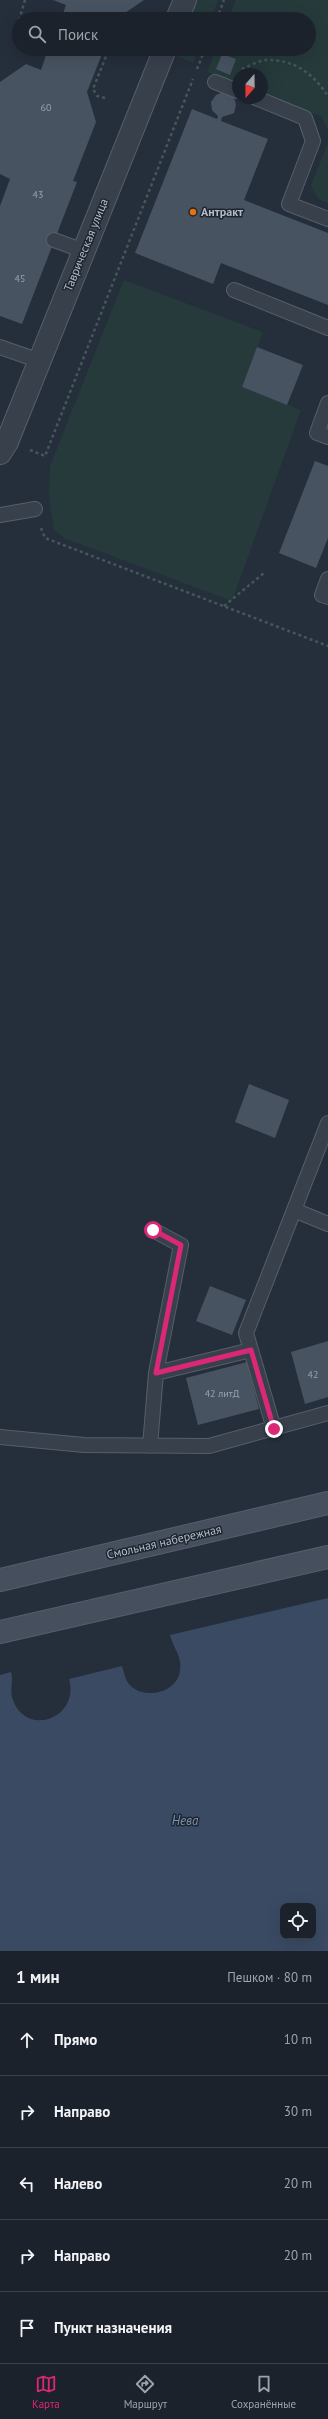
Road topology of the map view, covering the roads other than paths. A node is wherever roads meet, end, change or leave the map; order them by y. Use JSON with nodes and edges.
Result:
{"nodes":[{"id":1,"x":185,"y":0,"type":"edge"},
{"id":2,"x":180,"y":12,"type":"edge"},
{"id":3,"x":162,"y":56,"type":"edge"},
{"id":4,"x":215,"y":82,"type":"dead end"},
{"id":5,"x":232,"y":89,"type":"edge"},
{"id":6,"x":268,"y":103,"type":"edge"},
{"id":7,"x":328,"y":218,"type":"edge"},
{"id":8,"x":54,"y":240,"type":"dead end"},
{"id":9,"x":84,"y":251,"type":"junction"},
{"id":10,"x":234,"y":290,"type":"dead end"},
{"id":11,"x":328,"y":328,"type":"edge"},
{"id":12,"x":0,"y":347,"type":"edge"},
{"id":13,"x":40,"y":361,"type":"junction"},
{"id":14,"x":328,"y":403,"type":"edge"},
{"id":15,"x":328,"y":437,"type":"edge"},
{"id":16,"x":3,"y":447,"type":"edge"},
{"id":17,"x":35,"y":509,"type":"road end"},
{"id":18,"x":0,"y":515,"type":"edge"},
{"id":19,"x":328,"y":580,"type":"edge"},
{"id":20,"x":328,"y":597,"type":"edge"},
{"id":21,"x":328,"y":1123,"type":"edge"},
{"id":22,"x":294,"y":1210,"type":"junction"},
{"id":23,"x":328,"y":1224,"type":"edge"},
{"id":24,"x":153,"y":1230,"type":"dead end"},
{"id":25,"x":251,"y":1350,"type":"junction"},
{"id":26,"x":156,"y":1373,"type":"junction"},
{"id":27,"x":328,"y":1413,"type":"edge"},
{"id":28,"x":274,"y":1429,"type":"junction"},
{"id":29,"x":0,"y":1437,"type":"edge"},
{"id":30,"x":150,"y":1446,"type":"junction"},
{"id":31,"x":328,"y":1503,"type":"edge"},
{"id":32,"x":328,"y":1557,"type":"edge"},
{"id":33,"x":0,"y":1580,"type":"edge"},
{"id":34,"x":0,"y":1632,"type":"edge"}],
"edges":[{"from":1,"to":2,"type":"street"},
{"from":3,"to":9,"type":"street","name":"Таврическая улица"},
{"from":4,"to":5,"type":"lane"},
{"from":6,"to":7,"type":"lane"},
{"from":8,"to":9,"type":"lane"},
{"from":9,"to":13,"type":"street","name":"Таврическая улица"},
{"from":10,"to":11,"type":"lane"},
{"from":12,"to":13,"type":"lane"},
{"from":13,"to":16,"type":"street","name":"Таврическая улица"},
{"from":14,"to":15,"type":"lane"},
{"from":17,"to":18,"type":"lane"},
{"from":19,"to":20,"type":"lane"},
{"from":21,"to":22,"type":"lane"},
{"from":22,"to":23,"type":"lane"},
{"from":22,"to":25,"type":"lane"},
{"from":24,"to":26,"type":"lane"},
{"from":25,"to":26,"type":"lane"},
{"from":25,"to":28,"type":"lane"},
{"from":26,"to":30,"type":"lane"},
{"from":27,"to":28,"type":"lane"},
{"from":28,"to":30,"type":"lane"},
{"from":29,"to":30,"type":"lane"},
{"from":31,"to":33,"type":"main road","name":"Смольная набережная"},
{"from":32,"to":34,"type":"main road"}]}
